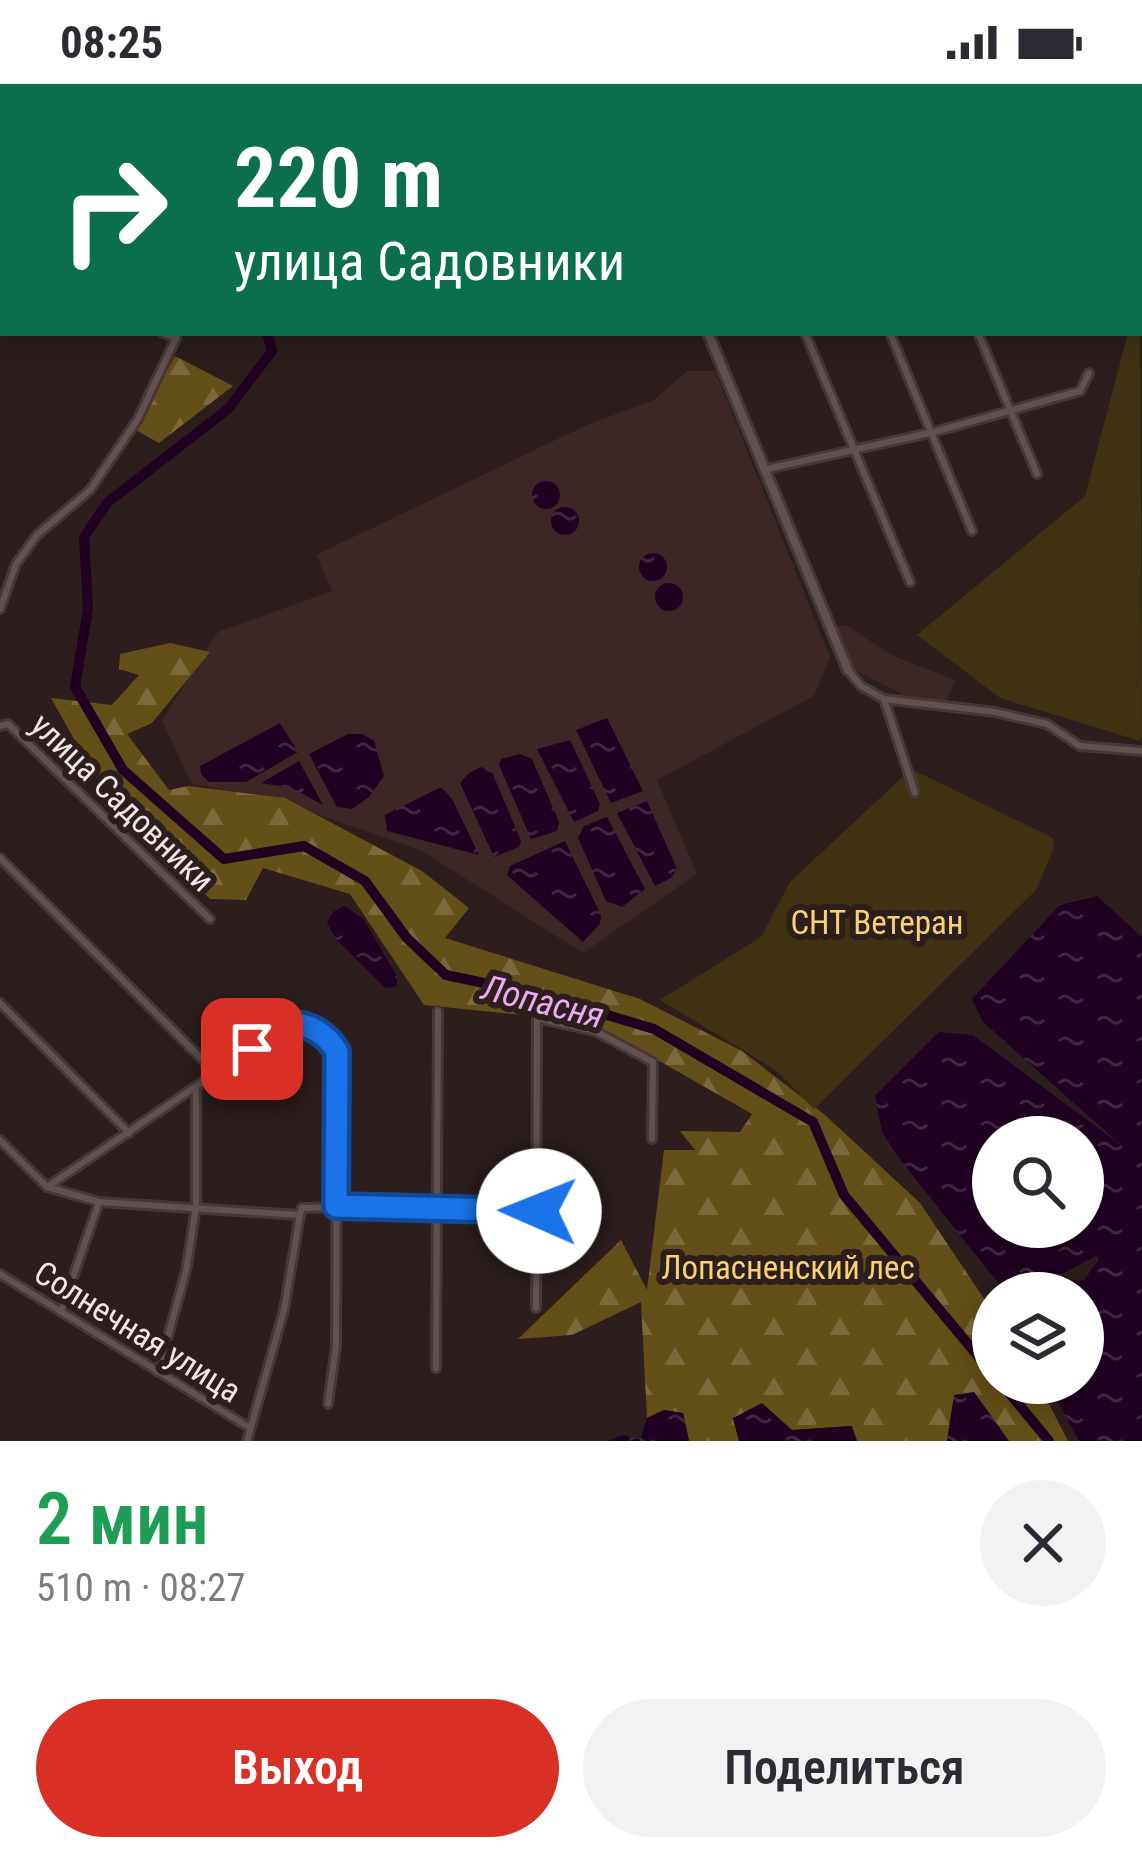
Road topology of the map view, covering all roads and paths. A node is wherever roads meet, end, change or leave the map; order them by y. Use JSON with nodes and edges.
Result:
{"nodes":[{"id":1,"x":171,"y":336,"type":"edge"},
{"id":2,"x":709,"y":336,"type":"edge"},
{"id":3,"x":806,"y":336,"type":"edge"},
{"id":4,"x":891,"y":336,"type":"edge"},
{"id":5,"x":979,"y":336,"type":"edge"},
{"id":6,"x":1089,"y":373,"type":"dead end"},
{"id":7,"x":1012,"y":408,"type":"junction"},
{"id":8,"x":934,"y":432,"type":"junction"},
{"id":9,"x":853,"y":449,"type":"junction"},
{"id":10,"x":767,"y":469,"type":"junction"},
{"id":11,"x":1037,"y":474,"type":"dead end"},
{"id":12,"x":972,"y":531,"type":"dead end"},
{"id":13,"x":910,"y":582,"type":"dead end"},
{"id":14,"x":0,"y":609,"type":"edge"},
{"id":15,"x":848,"y":670,"type":"joint"},
{"id":16,"x":884,"y":698,"type":"junction"},
{"id":17,"x":0,"y":726,"type":"edge"},
{"id":18,"x":1142,"y":752,"type":"edge"},
{"id":19,"x":915,"y":793,"type":"dead end"},
{"id":20,"x":0,"y":858,"type":"edge"},
{"id":21,"x":210,"y":919,"type":"dead end"},
{"id":22,"x":0,"y":1003,"type":"edge"},
{"id":23,"x":438,"y":1011,"type":"dead end"},
{"id":24,"x":216,"y":1073,"type":"junction"},
{"id":25,"x":196,"y":1088,"type":"junction"},
{"id":26,"x":129,"y":1132,"type":"junction"},
{"id":27,"x":652,"y":1138,"type":"dead end"},
{"id":28,"x":0,"y":1140,"type":"edge"},
{"id":29,"x":47,"y":1187,"type":"junction"},
{"id":30,"x":99,"y":1202,"type":"junction"},
{"id":31,"x":336,"y":1206,"type":"junction"},
{"id":32,"x":196,"y":1207,"type":"junction"},
{"id":33,"x":438,"y":1209,"type":"junction"},
{"id":34,"x":539,"y":1211,"type":"junction"},
{"id":35,"x":300,"y":1215,"type":"junction"},
{"id":36,"x":0,"y":1274,"type":"edge"},
{"id":37,"x":536,"y":1309,"type":"dead end"},
{"id":38,"x":61,"y":1312,"type":"junction"},
{"id":39,"x":436,"y":1367,"type":"dead end"},
{"id":40,"x":158,"y":1372,"type":"junction"},
{"id":41,"x":328,"y":1404,"type":"dead end"},
{"id":42,"x":250,"y":1428,"type":"junction"},
{"id":43,"x":247,"y":1441,"type":"edge"}],
"edges":[{"from":1,"to":14,"type":"street"},
{"from":2,"to":10,"type":"street"},
{"from":3,"to":9,"type":"street"},
{"from":4,"to":8,"type":"street"},
{"from":5,"to":7,"type":"street"},
{"from":6,"to":7,"type":"street"},
{"from":7,"to":8,"type":"street"},
{"from":7,"to":11,"type":"street"},
{"from":8,"to":9,"type":"street"},
{"from":8,"to":12,"type":"street"},
{"from":9,"to":10,"type":"street"},
{"from":9,"to":13,"type":"street"},
{"from":10,"to":15,"type":"street"},
{"from":15,"to":16,"type":"street"},
{"from":16,"to":18,"type":"street"},
{"from":16,"to":19,"type":"street"},
{"from":17,"to":21,"type":"street","name":"улица Садовники"},
{"from":20,"to":24,"type":"street"},
{"from":22,"to":26,"type":"street"},
{"from":23,"to":33,"type":"street"},
{"from":24,"to":25,"type":"street"},
{"from":24,"to":31,"type":"street"},
{"from":25,"to":26,"type":"street"},
{"from":25,"to":32,"type":"street"},
{"from":26,"to":29,"type":"street"},
{"from":27,"to":34,"type":"street"},
{"from":28,"to":29,"type":"street"},
{"from":29,"to":30,"type":"street"},
{"from":30,"to":32,"type":"street"},
{"from":30,"to":38,"type":"street"},
{"from":31,"to":33,"type":"street"},
{"from":31,"to":35,"type":"street"},
{"from":31,"to":41,"type":"street"},
{"from":32,"to":35,"type":"street"},
{"from":32,"to":40,"type":"street"},
{"from":33,"to":34,"type":"street"},
{"from":33,"to":39,"type":"street"},
{"from":34,"to":37,"type":"street"},
{"from":35,"to":42,"type":"street"},
{"from":36,"to":38,"type":"street","name":"Солнечная улица"},
{"from":38,"to":40,"type":"street","name":"Солнечная улица"},
{"from":40,"to":42,"type":"street","name":"Солнечная улица"},
{"from":42,"to":43,"type":"street"}]}
